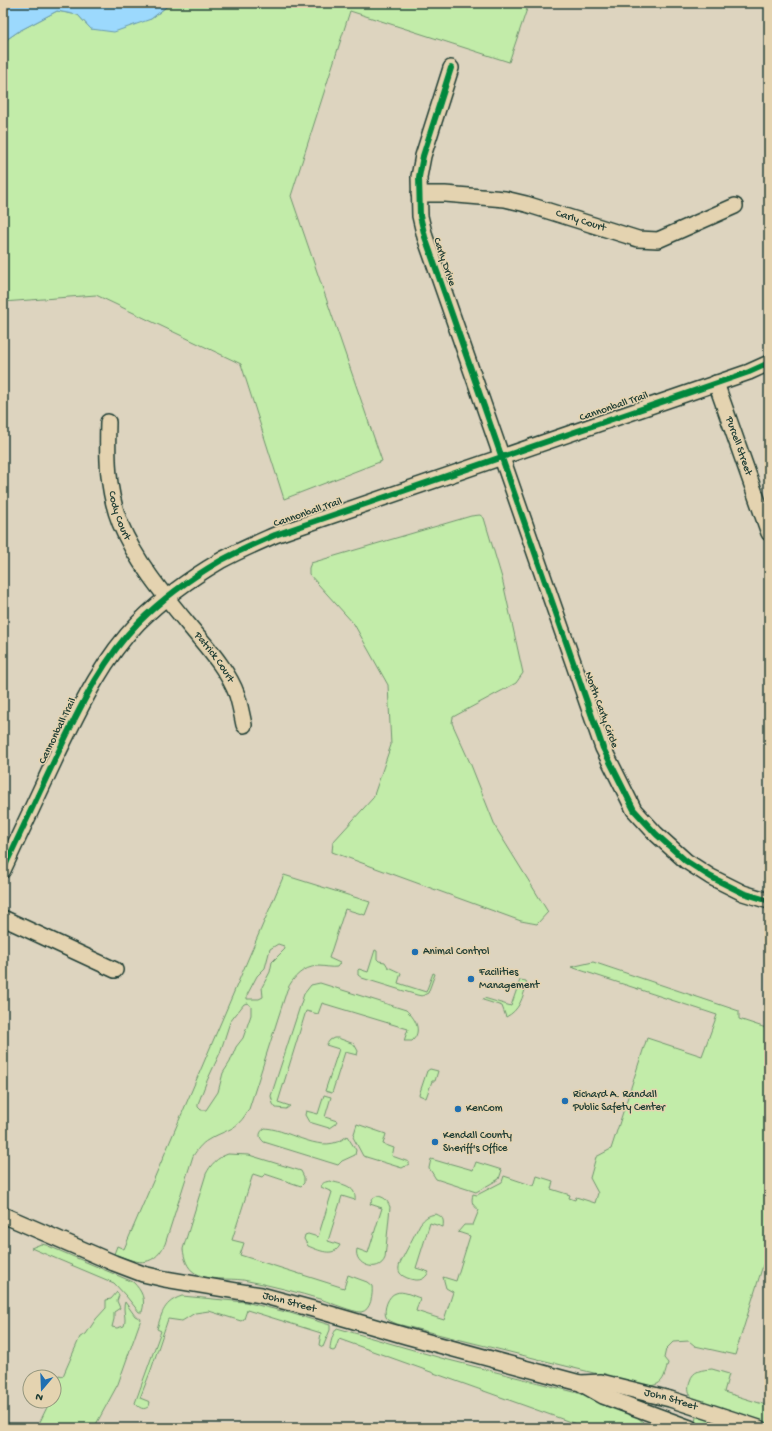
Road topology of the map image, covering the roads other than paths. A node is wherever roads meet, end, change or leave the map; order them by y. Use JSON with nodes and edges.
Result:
{"nodes":[{"id":1,"x":451,"y":68,"type":"dead end"},
{"id":2,"x":419,"y":194,"type":"junction"},
{"id":3,"x":734,"y":206,"type":"dead end"},
{"id":4,"x":769,"y":363,"type":"edge"},
{"id":5,"x":716,"y":383,"type":"junction"},
{"id":6,"x":108,"y":422,"type":"dead end"},
{"id":7,"x":502,"y":457,"type":"junction"},
{"id":8,"x":769,"y":533,"type":"edge"},
{"id":9,"x":167,"y":598,"type":"junction"},
{"id":10,"x":244,"y":725,"type":"dead end"},
{"id":11,"x":3,"y":870,"type":"edge"},
{"id":12,"x":769,"y":901,"type":"edge"},
{"id":13,"x":3,"y":918,"type":"edge"},
{"id":14,"x":115,"y":970,"type":"dead end"},
{"id":15,"x":3,"y":1215,"type":"edge"},
{"id":16,"x":580,"y":1383,"type":"junction"},
{"id":17,"x":690,"y":1428,"type":"edge"},
{"id":18,"x":759,"y":1428,"type":"edge"}],
"edges":[{"from":1,"to":2,"type":"street","name":"Carly Drive"},
{"from":2,"to":3,"type":"street","name":"Carly Court"},
{"from":2,"to":7,"type":"street","name":"Carly Drive"},
{"from":4,"to":5,"type":"street","name":"Cannonball Trail"},
{"from":5,"to":7,"type":"street","name":"Cannonball Trail"},
{"from":5,"to":8,"type":"street","name":"Purcell Street"},
{"from":6,"to":9,"type":"street","name":"Cody Court"},
{"from":7,"to":9,"type":"street","name":"Cannonball Trail"},
{"from":7,"to":12,"type":"street","name":"North Carly Circle"},
{"from":9,"to":10,"type":"street","name":"Patrick Court"},
{"from":9,"to":11,"type":"street","name":"Cannonball Trail"},
{"from":13,"to":14,"type":"street"},
{"from":15,"to":16,"type":"street","name":"John Street"},
{"from":16,"to":17,"type":"street","name":"John Street"},
{"from":16,"to":18,"type":"street","name":"John Street"}]}
